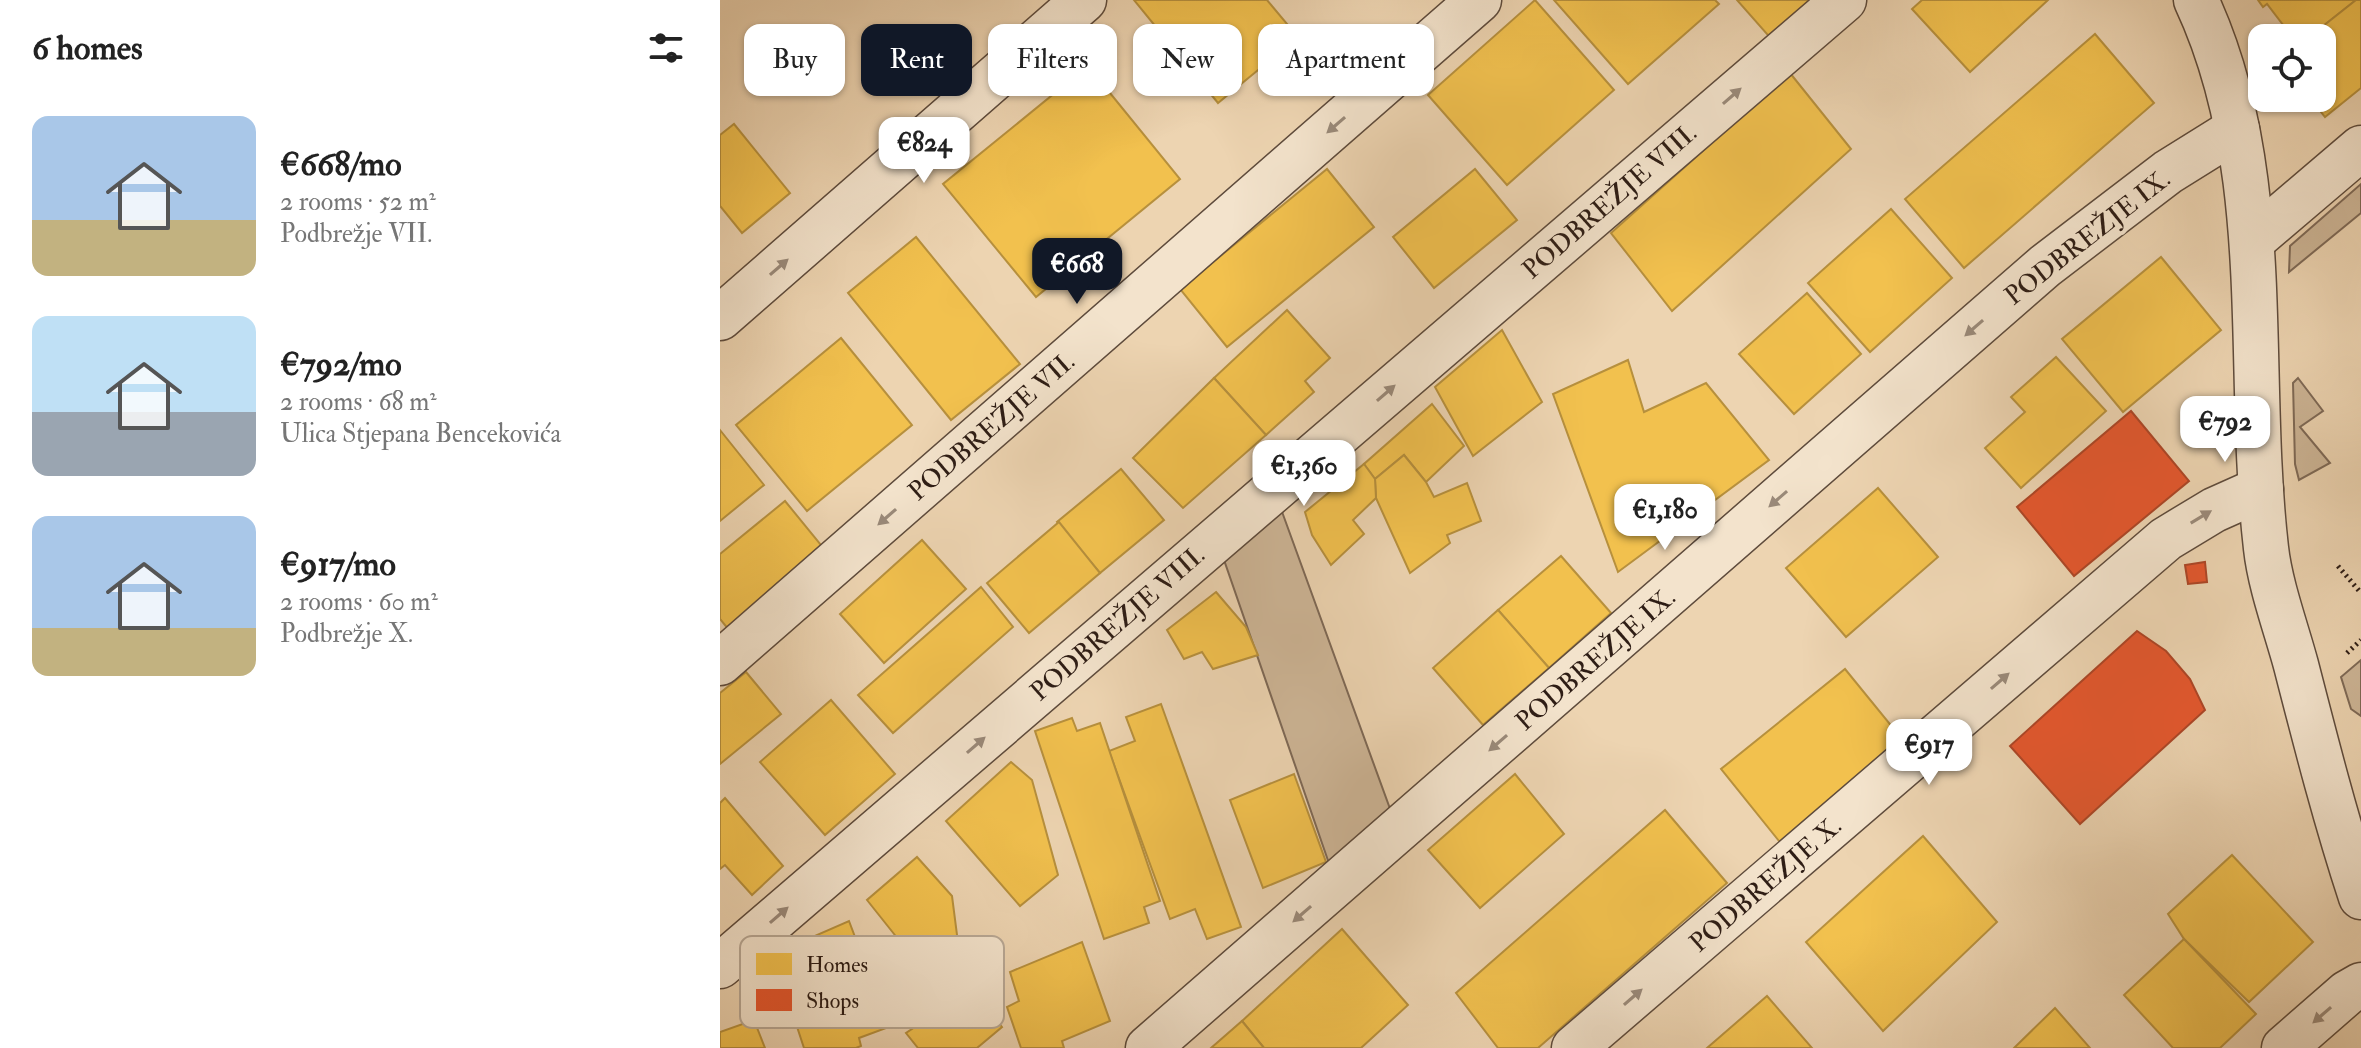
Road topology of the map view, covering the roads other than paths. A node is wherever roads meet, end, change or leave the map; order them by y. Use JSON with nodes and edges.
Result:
{"nodes":[{"id":1,"x":1084,"y":0,"type":"edge"},
{"id":2,"x":1479,"y":0,"type":"edge"},
{"id":3,"x":1844,"y":0,"type":"edge"},
{"id":4,"x":2196,"y":0,"type":"edge"},
{"id":5,"x":2237,"y":129,"type":"junction"},
{"id":6,"x":2361,"y":148,"type":"edge"},
{"id":7,"x":2253,"y":240,"type":"junction"},
{"id":8,"x":720,"y":318,"type":"edge"},
{"id":9,"x":2261,"y":489,"type":"junction"},
{"id":10,"x":720,"y":663,"type":"edge"},
{"id":11,"x":2361,"y":897,"type":"edge"},
{"id":12,"x":755,"y":936,"type":"edge"},
{"id":13,"x":740,"y":949,"type":"edge"},
{"id":14,"x":720,"y":966,"type":"edge"},
{"id":15,"x":2361,"y":985,"type":"edge"},
{"id":16,"x":1148,"y":1048,"type":"edge"},
{"id":17,"x":1574,"y":1048,"type":"edge"},
{"id":18,"x":2284,"y":1048,"type":"edge"}],
"edges":[{"from":8,"to":1,"type":"street","one_way":true},
{"from":2,"to":10,"type":"street","name":"PODBREŽJE VII.","one_way":true},
{"from":12,"to":3,"type":"street","name":"PODBREŽJE VIII.","one_way":true},
{"from":4,"to":5,"type":"street"},
{"from":5,"to":7,"type":"street"},
{"from":5,"to":16,"type":"street","name":"PODBREŽJE IX.","one_way":true},
{"from":6,"to":7,"type":"street"},
{"from":7,"to":9,"type":"street"},
{"from":9,"to":11,"type":"street"},
{"from":17,"to":9,"type":"street","name":"PODBREŽJE X.","one_way":true},
{"from":14,"to":13,"type":"street","name":"PODBREŽJE VIII.","one_way":true},
{"from":15,"to":18,"type":"street","one_way":true}]}
